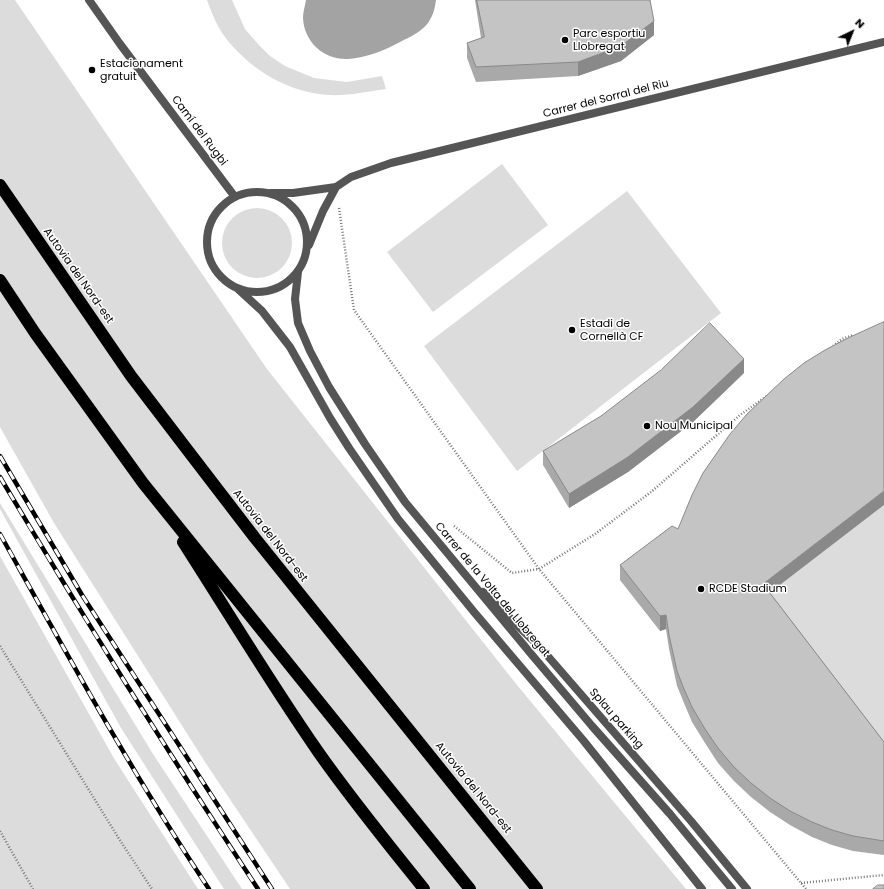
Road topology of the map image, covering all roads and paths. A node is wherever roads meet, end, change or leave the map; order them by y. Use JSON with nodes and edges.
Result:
{"nodes":[{"id":1,"x":89,"y":0,"type":"edge"},
{"id":2,"x":884,"y":42,"type":"edge"},
{"id":3,"x":0,"y":185,"type":"edge"},
{"id":4,"x":336,"y":187,"type":"junction"},
{"id":5,"x":270,"y":193,"type":"junction"},
{"id":6,"x":234,"y":197,"type":"junction"},
{"id":7,"x":339,"y":207,"type":"dead end"},
{"id":8,"x":307,"y":249,"type":"junction"},
{"id":9,"x":298,"y":272,"type":"junction"},
{"id":10,"x":0,"y":280,"type":"edge"},
{"id":11,"x":238,"y":289,"type":"junction"},
{"id":12,"x":856,"y":334,"type":"edge"},
{"id":13,"x":830,"y":349,"type":"edge"},
{"id":14,"x":772,"y":392,"type":"edge"},
{"id":15,"x":155,"y":497,"type":"junction"},
{"id":16,"x":454,"y":526,"type":"dead end"},
{"id":17,"x":539,"y":569,"type":"junction"},
{"id":18,"x":461,"y":571,"type":"junction"},
{"id":19,"x":0,"y":646,"type":"edge"},
{"id":20,"x":0,"y":831,"type":"edge"},
{"id":21,"x":884,"y":875,"type":"edge"},
{"id":22,"x":801,"y":883,"type":"junction"},
{"id":23,"x":33,"y":889,"type":"edge"},
{"id":24,"x":152,"y":889,"type":"edge"},
{"id":25,"x":424,"y":889,"type":"edge"},
{"id":26,"x":470,"y":889,"type":"edge"},
{"id":27,"x":537,"y":889,"type":"edge"},
{"id":28,"x":702,"y":889,"type":"edge"},
{"id":29,"x":732,"y":889,"type":"edge"},
{"id":30,"x":747,"y":889,"type":"edge"},
{"id":31,"x":806,"y":889,"type":"edge"}],
"edges":[{"from":1,"to":6,"type":"street","name":"Camí del Rugbi"},
{"from":2,"to":4,"type":"street","name":"Carrer del Sorral del Riu"},
{"from":3,"to":27,"type":"highway","name":"Autovia del Nord-est"},
{"from":4,"to":5,"type":"street","name":"Carrer del Sorral del Riu"},
{"from":4,"to":8,"type":"street"},
{"from":5,"to":6,"type":"street"},
{"from":5,"to":8,"type":"street"},
{"from":6,"to":11,"type":"street"},
{"from":7,"to":17,"type":"path"},
{"from":8,"to":9,"type":"street"},
{"from":9,"to":11,"type":"street"},
{"from":9,"to":18,"type":"street","name":"Carrer de la Volta del Llobregat"},
{"from":10,"to":15,"type":"highway"},
{"from":11,"to":28,"type":"street"},
{"from":12,"to":13,"type":"path"},
{"from":14,"to":17,"type":"path"},
{"from":15,"to":25,"type":"highway"},
{"from":15,"to":26,"type":"highway"},
{"from":16,"to":17,"type":"path"},
{"from":17,"to":22,"type":"path"},
{"from":18,"to":29,"type":"street","name":"Carrer de la Volta del Llobregat"},
{"from":18,"to":30,"type":"street","name":"Splau parking"},
{"from":19,"to":24,"type":"path"},
{"from":20,"to":23,"type":"path"},
{"from":21,"to":22,"type":"path"},
{"from":22,"to":31,"type":"path"}]}
